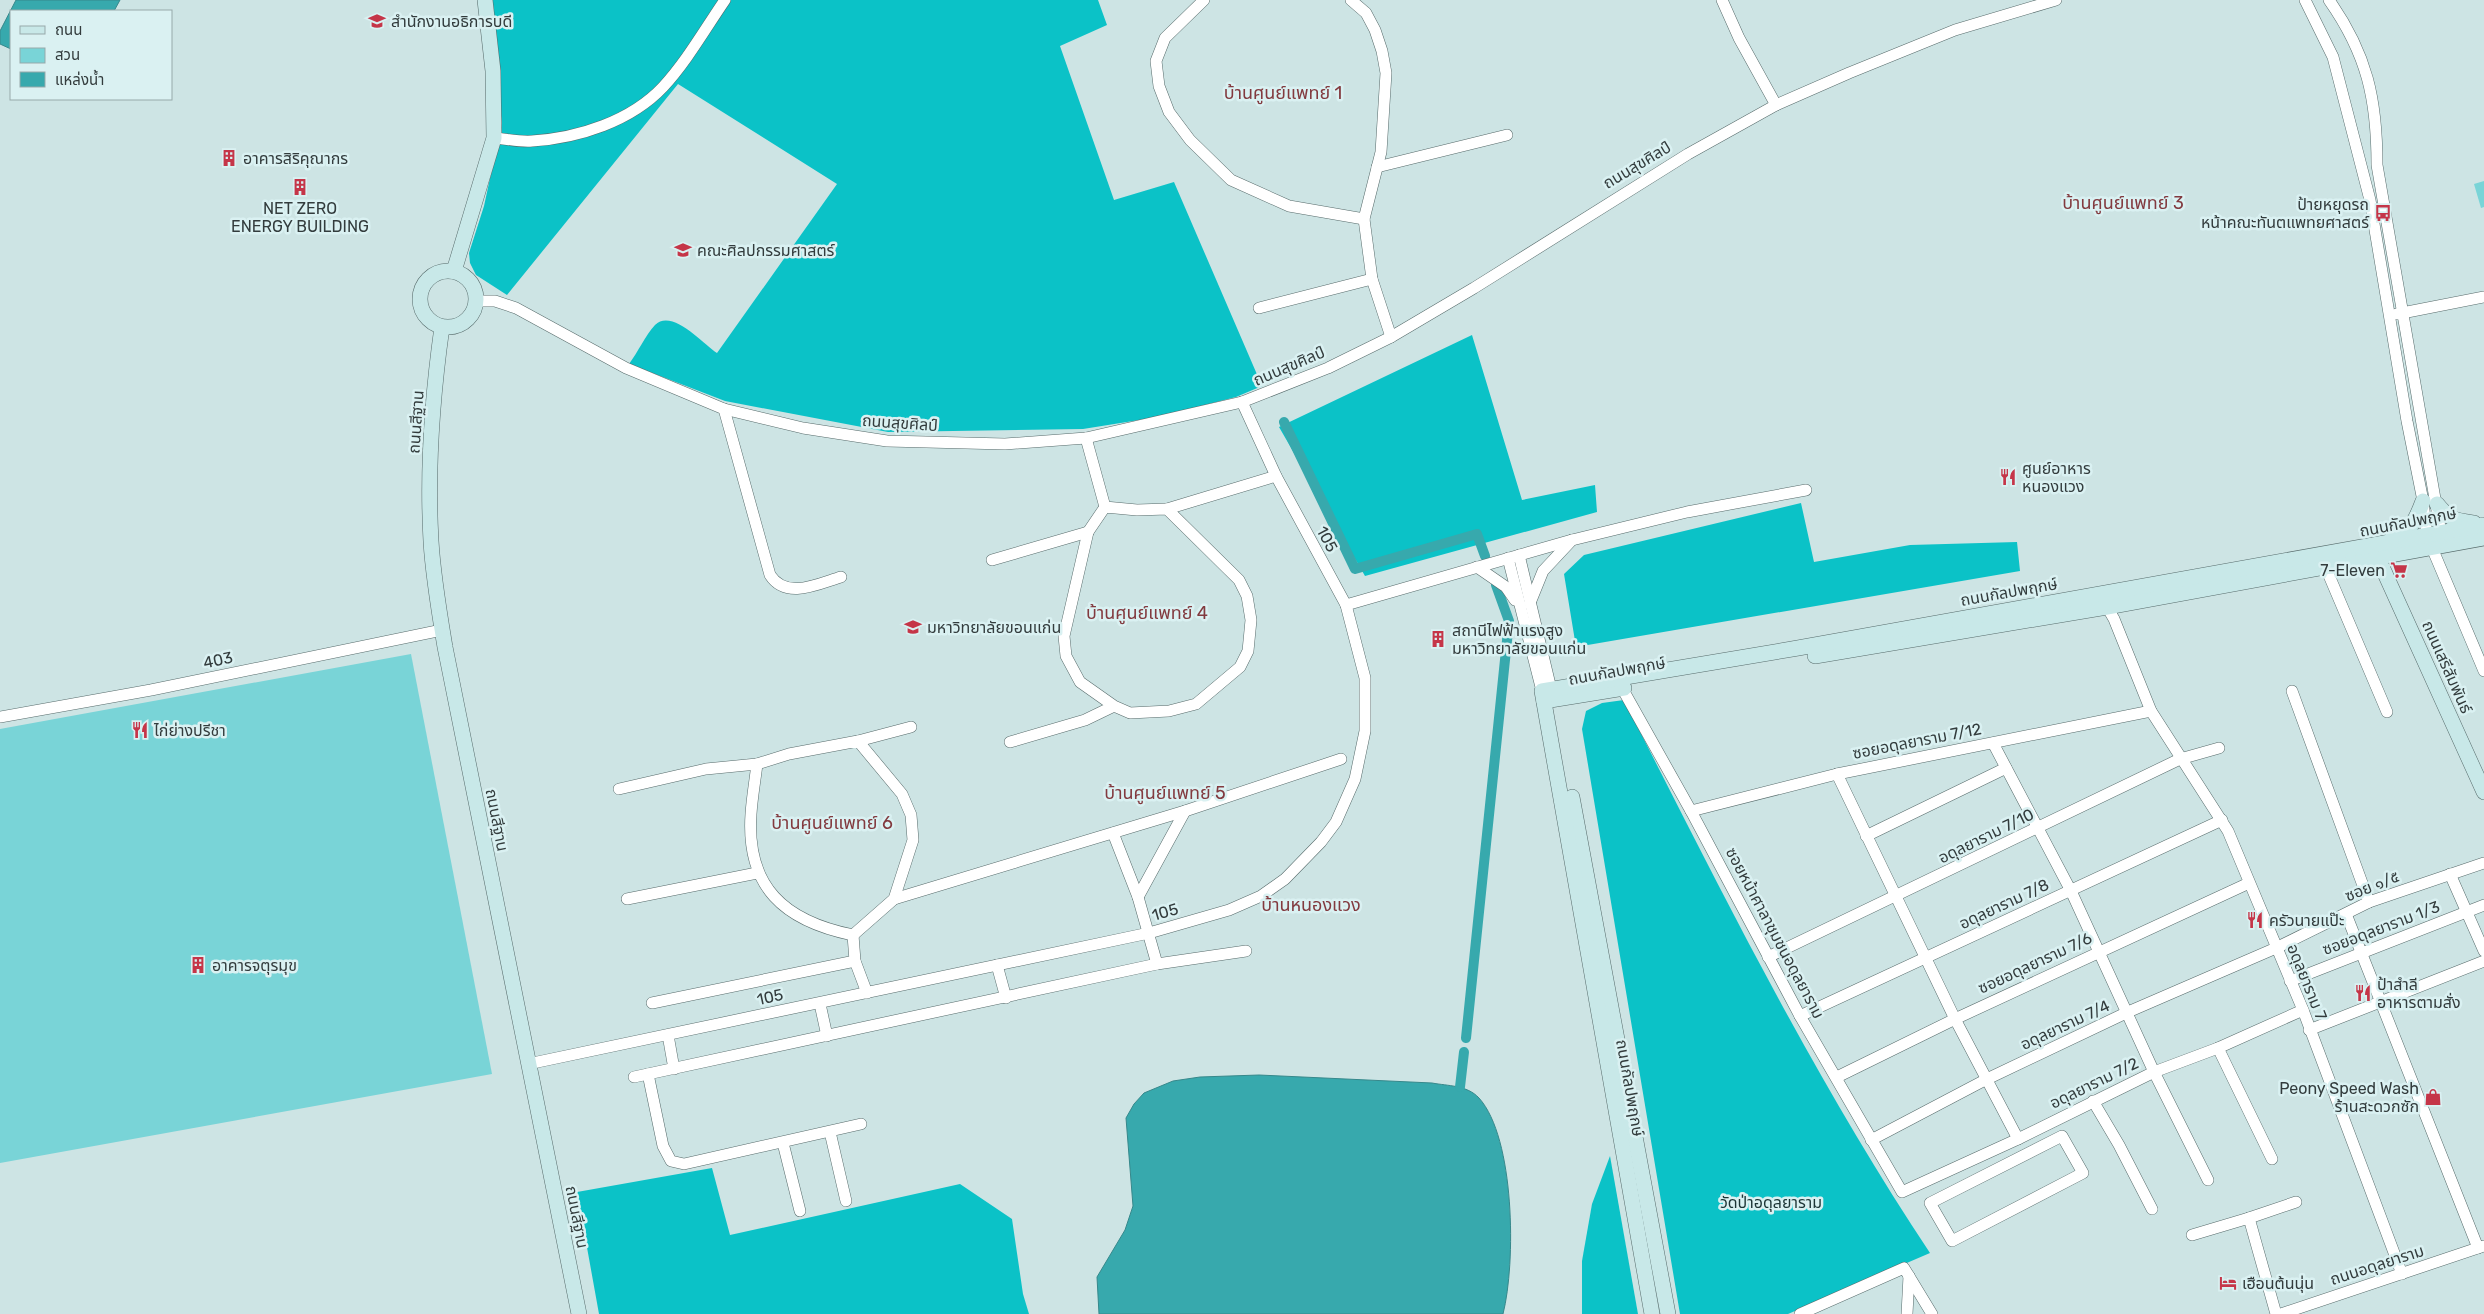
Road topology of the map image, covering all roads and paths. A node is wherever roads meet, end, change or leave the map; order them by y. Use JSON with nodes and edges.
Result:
{"nodes":[{"id":1,"x":485,"y":0,"type":"edge"},
{"id":2,"x":725,"y":0,"type":"edge"},
{"id":3,"x":1204,"y":0,"type":"edge"},
{"id":4,"x":1351,"y":0,"type":"edge"},
{"id":5,"x":1722,"y":0,"type":"edge"},
{"id":6,"x":2056,"y":0,"type":"edge"},
{"id":7,"x":2305,"y":0,"type":"edge"},
{"id":8,"x":2329,"y":0,"type":"edge"},
{"id":9,"x":1776,"y":105,"type":"junction"},
{"id":10,"x":1507,"y":135,"type":"dead end"},
{"id":11,"x":494,"y":138,"type":"junction"},
{"id":12,"x":1377,"y":167,"type":"junction"},
{"id":13,"x":1364,"y":219,"type":"junction"},
{"id":14,"x":454,"y":271,"type":"junction"},
{"id":15,"x":1372,"y":279,"type":"junction"},
{"id":16,"x":2484,"y":297,"type":"edge"},
{"id":17,"x":477,"y":301,"type":"junction"},
{"id":18,"x":1259,"y":308,"type":"dead end"},
{"id":19,"x":2404,"y":313,"type":"junction"},
{"id":20,"x":2391,"y":315,"type":"junction"},
{"id":21,"x":442,"y":327,"type":"junction"},
{"id":22,"x":1390,"y":336,"type":"junction"},
{"id":23,"x":1242,"y":402,"type":"junction"},
{"id":24,"x":724,"y":409,"type":"junction"},
{"id":25,"x":1086,"y":438,"type":"junction"},
{"id":26,"x":1276,"y":476,"type":"junction"},
{"id":27,"x":1806,"y":490,"type":"dead end"},
{"id":28,"x":2430,"y":503,"type":"junction"},
{"id":29,"x":1105,"y":508,"type":"junction"},
{"id":30,"x":1167,"y":509,"type":"junction"},
{"id":31,"x":2484,"y":525,"type":"edge"},
{"id":32,"x":1088,"y":532,"type":"junction"},
{"id":33,"x":2484,"y":538,"type":"edge"},
{"id":34,"x":1572,"y":540,"type":"junction"},
{"id":35,"x":2435,"y":541,"type":"junction"},
{"id":36,"x":2348,"y":551,"type":"junction"},
{"id":37,"x":1514,"y":557,"type":"junction"},
{"id":38,"x":2378,"y":558,"type":"junction"},
{"id":39,"x":992,"y":560,"type":"dead end"},
{"id":40,"x":2325,"y":566,"type":"junction"},
{"id":41,"x":1477,"y":567,"type":"junction"},
{"id":42,"x":840,"y":577,"type":"dead end"},
{"id":43,"x":1346,"y":605,"type":"junction"},
{"id":44,"x":1525,"y":606,"type":"junction"},
{"id":45,"x":2107,"y":607,"type":"junction"},
{"id":46,"x":442,"y":630,"type":"junction"},
{"id":47,"x":2484,"y":671,"type":"edge"},
{"id":48,"x":1622,"y":688,"type":"junction"},
{"id":49,"x":2292,"y":691,"type":"dead end"},
{"id":50,"x":1548,"y":695,"type":"junction"},
{"id":51,"x":1114,"y":706,"type":"junction"},
{"id":52,"x":2151,"y":711,"type":"junction"},
{"id":53,"x":2386,"y":712,"type":"dead end"},
{"id":54,"x":0,"y":717,"type":"edge"},
{"id":55,"x":912,"y":726,"type":"dead end"},
{"id":56,"x":858,"y":742,"type":"junction"},
{"id":57,"x":1010,"y":742,"type":"dead end"},
{"id":58,"x":1994,"y":743,"type":"junction"},
{"id":59,"x":2219,"y":748,"type":"dead end"},
{"id":60,"x":1341,"y":759,"type":"dead end"},
{"id":61,"x":2180,"y":759,"type":"junction"},
{"id":62,"x":757,"y":764,"type":"junction"},
{"id":63,"x":2006,"y":768,"type":"junction"},
{"id":64,"x":1837,"y":774,"type":"junction"},
{"id":65,"x":2480,"y":776,"type":"edge"},
{"id":66,"x":619,"y":789,"type":"dead end"},
{"id":67,"x":2484,"y":792,"type":"edge"},
{"id":68,"x":1185,"y":811,"type":"junction"},
{"id":69,"x":1691,"y":811,"type":"junction"},
{"id":70,"x":2222,"y":820,"type":"junction"},
{"id":71,"x":2038,"y":829,"type":"junction"},
{"id":72,"x":1113,"y":834,"type":"junction"},
{"id":73,"x":1866,"y":836,"type":"junction"},
{"id":74,"x":2484,"y":863,"type":"edge"},
{"id":75,"x":757,"y":872,"type":"junction"},
{"id":76,"x":2450,"y":874,"type":"junction"},
{"id":77,"x":2249,"y":883,"type":"junction"},
{"id":78,"x":2071,"y":890,"type":"junction"},
{"id":79,"x":1138,"y":897,"type":"junction"},
{"id":80,"x":1896,"y":898,"type":"junction"},
{"id":81,"x":627,"y":899,"type":"dead end"},
{"id":82,"x":894,"y":899,"type":"junction"},
{"id":83,"x":2369,"y":902,"type":"junction"},
{"id":84,"x":2484,"y":905,"type":"edge"},
{"id":85,"x":2467,"y":912,"type":"junction"},
{"id":86,"x":2346,"y":914,"type":"junction"},
{"id":87,"x":1149,"y":933,"type":"junction"},
{"id":88,"x":853,"y":935,"type":"junction"},
{"id":89,"x":2276,"y":948,"type":"junction"},
{"id":90,"x":1246,"y":951,"type":"dead end"},
{"id":91,"x":2099,"y":951,"type":"junction"},
{"id":92,"x":2484,"y":951,"type":"edge"},
{"id":93,"x":2361,"y":953,"type":"junction"},
{"id":94,"x":1768,"y":957,"type":"junction"},
{"id":95,"x":1925,"y":958,"type":"junction"},
{"id":96,"x":856,"y":960,"type":"junction"},
{"id":97,"x":2484,"y":960,"type":"edge"},
{"id":98,"x":1157,"y":964,"type":"junction"},
{"id":99,"x":997,"y":965,"type":"junction"},
{"id":100,"x":2290,"y":981,"type":"junction"},
{"id":101,"x":867,"y":993,"type":"junction"},
{"id":102,"x":1006,"y":998,"type":"junction"},
{"id":103,"x":2380,"y":1001,"type":"junction"},
{"id":104,"x":652,"y":1003,"type":"dead end"},
{"id":105,"x":820,"y":1004,"type":"junction"},
{"id":106,"x":2303,"y":1010,"type":"junction"},
{"id":107,"x":2128,"y":1012,"type":"junction"},
{"id":108,"x":1800,"y":1016,"type":"junction"},
{"id":109,"x":1955,"y":1019,"type":"junction"},
{"id":110,"x":2308,"y":1030,"type":"junction"},
{"id":111,"x":668,"y":1035,"type":"junction"},
{"id":112,"x":827,"y":1036,"type":"junction"},
{"id":113,"x":2218,"y":1048,"type":"junction"},
{"id":114,"x":528,"y":1064,"type":"junction"},
{"id":115,"x":674,"y":1069,"type":"junction"},
{"id":116,"x":2154,"y":1072,"type":"junction"},
{"id":117,"x":648,"y":1074,"type":"junction"},
{"id":118,"x":634,"y":1077,"type":"dead end"},
{"id":119,"x":1837,"y":1077,"type":"junction"},
{"id":120,"x":1988,"y":1079,"type":"junction"},
{"id":121,"x":2093,"y":1101,"type":"junction"},
{"id":122,"x":861,"y":1124,"type":"dead end"},
{"id":123,"x":830,"y":1132,"type":"junction"},
{"id":124,"x":2018,"y":1139,"type":"junction"},
{"id":125,"x":1871,"y":1140,"type":"junction"},
{"id":126,"x":783,"y":1143,"type":"junction"},
{"id":127,"x":1985,"y":1154,"type":"junction"},
{"id":128,"x":2272,"y":1159,"type":"dead end"},
{"id":129,"x":1993,"y":1171,"type":"junction"},
{"id":130,"x":2208,"y":1180,"type":"dead end"},
{"id":131,"x":1902,"y":1192,"type":"joint"},
{"id":132,"x":846,"y":1201,"type":"dead end"},
{"id":133,"x":2296,"y":1202,"type":"dead end"},
{"id":134,"x":2152,"y":1209,"type":"dead end"},
{"id":135,"x":800,"y":1211,"type":"dead end"},
{"id":136,"x":2249,"y":1218,"type":"junction"},
{"id":137,"x":1653,"y":1231,"type":"junction"},
{"id":138,"x":1637,"y":1232,"type":"junction"},
{"id":139,"x":2192,"y":1235,"type":"dead end"},
{"id":140,"x":2481,"y":1247,"type":"edge"},
{"id":141,"x":2402,"y":1274,"type":"junction"},
{"id":142,"x":1909,"y":1276,"type":"junction"},
{"id":143,"x":579,"y":1314,"type":"edge"},
{"id":144,"x":1652,"y":1314,"type":"edge"},
{"id":145,"x":1668,"y":1314,"type":"edge"},
{"id":146,"x":1800,"y":1314,"type":"edge"},
{"id":147,"x":1907,"y":1314,"type":"edge"},
{"id":148,"x":1932,"y":1314,"type":"edge"},
{"id":149,"x":2276,"y":1314,"type":"edge"},
{"id":150,"x":2281,"y":1314,"type":"edge"}],
"edges":[{"from":1,"to":11,"type":"main road"},
{"from":2,"to":11,"type":"street"},
{"from":3,"to":13,"type":"street"},
{"from":4,"to":12,"type":"street"},
{"from":5,"to":9,"type":"street"},
{"from":6,"to":9,"type":"street","name":"ถนนสุขศิลป์"},
{"from":7,"to":20,"type":"street"},
{"from":8,"to":19,"type":"street"},
{"from":9,"to":22,"type":"street","name":"ถนนสุขศิลป์"},
{"from":10,"to":12,"type":"street"},
{"from":11,"to":14,"type":"main road"},
{"from":12,"to":13,"type":"street"},
{"from":13,"to":15,"type":"street"},
{"from":14,"to":17,"type":"main road"},
{"from":14,"to":21,"type":"main road"},
{"from":15,"to":18,"type":"street"},
{"from":15,"to":22,"type":"street"},
{"from":16,"to":19,"type":"street"},
{"from":17,"to":21,"type":"main road"},
{"from":17,"to":24,"type":"street","name":"ถนนสุขศิลป์"},
{"from":19,"to":20,"type":"street"},
{"from":19,"to":28,"type":"street"},
{"from":20,"to":28,"type":"street"},
{"from":21,"to":46,"type":"main road","name":"ถนนสีฐาน"},
{"from":22,"to":23,"type":"street","name":"ถนนสุขศิลป์"},
{"from":23,"to":25,"type":"street","name":"ถนนสุขศิลป์"},
{"from":23,"to":26,"type":"street","name":"105"},
{"from":24,"to":25,"type":"street","name":"ถนนสุขศิลป์"},
{"from":24,"to":42,"type":"street"},
{"from":25,"to":29,"type":"street"},
{"from":26,"to":30,"type":"street"},
{"from":26,"to":43,"type":"street","name":"105"},
{"from":27,"to":34,"type":"street"},
{"from":28,"to":31,"type":"main road"},
{"from":28,"to":35,"type":"street"},
{"from":28,"to":36,"type":"main road"},
{"from":29,"to":30,"type":"street"},
{"from":29,"to":32,"type":"street"},
{"from":30,"to":51,"type":"street"},
{"from":31,"to":35,"type":"main road","name":"ถนนกัลปพฤกษ์"},
{"from":32,"to":39,"type":"street"},
{"from":32,"to":51,"type":"street"},
{"from":33,"to":35,"type":"main road","name":"ถนนกัลปพฤกษ์"},
{"from":34,"to":37,"type":"street"},
{"from":34,"to":44,"type":"street"},
{"from":35,"to":36,"type":"main road","name":"ถนนกัลปพฤกษ์"},
{"from":35,"to":38,"type":"main road","name":"ถนนกัลปพฤกษ์"},
{"from":35,"to":47,"type":"street"},
{"from":36,"to":50,"type":"main road","name":"ถนนกัลปพฤกษ์"},
{"from":37,"to":41,"type":"street"},
{"from":37,"to":44,"type":"street"},
{"from":38,"to":40,"type":"main road","name":"ถนนกัลปพฤกษ์"},
{"from":38,"to":65,"type":"main road","name":"ถนนเสรีสัมพันธ์"},
{"from":40,"to":45,"type":"main road","name":"ถนนกัลปพฤกษ์"},
{"from":40,"to":53,"type":"street"},
{"from":41,"to":43,"type":"street"},
{"from":41,"to":44,"type":"street"},
{"from":43,"to":87,"type":"street","name":"105"},
{"from":44,"to":50,"type":"street"},
{"from":45,"to":48,"type":"main road","name":"ถนนกัลปพฤกษ์"},
{"from":45,"to":52,"type":"street","name":"อดุลยาราม 7"},
{"from":46,"to":54,"type":"street","name":"403"},
{"from":46,"to":114,"type":"main road","name":"ถนนสีฐาน"},
{"from":48,"to":50,"type":"main road","name":"ถนนกัลปพฤกษ์"},
{"from":48,"to":69,"type":"street","name":"ซอยหน้าศาลาชุมชนอดุลยาราม"},
{"from":49,"to":83,"type":"street"},
{"from":50,"to":137,"type":"main road","name":"ถนนกัลปพฤกษ์"},
{"from":50,"to":138,"type":"main road","name":"ถนนกัลปพฤกษ์"},
{"from":51,"to":57,"type":"street"},
{"from":52,"to":58,"type":"street","name":"ซอยอดุลยาราม 7/12"},
{"from":52,"to":61,"type":"street","name":"อดุลยาราม 7"},
{"from":55,"to":56,"type":"street"},
{"from":56,"to":62,"type":"street"},
{"from":56,"to":82,"type":"street"},
{"from":58,"to":63,"type":"street"},
{"from":58,"to":64,"type":"street","name":"ซอยอดุลยาราม 7/12"},
{"from":59,"to":61,"type":"street","name":"อดุลยาราม 7/10"},
{"from":60,"to":68,"type":"street"},
{"from":61,"to":70,"type":"street","name":"อดุลยาราม 7"},
{"from":61,"to":71,"type":"street","name":"อดุลยาราม 7/10"},
{"from":62,"to":66,"type":"street"},
{"from":62,"to":75,"type":"street"},
{"from":63,"to":71,"type":"street"},
{"from":63,"to":73,"type":"street"},
{"from":64,"to":69,"type":"street","name":"ซอยอดุลยาราม 7/12"},
{"from":64,"to":73,"type":"street"},
{"from":65,"to":67,"type":"main road","name":"ถนนเสรีสัมพันธ์"},
{"from":68,"to":72,"type":"street"},
{"from":68,"to":79,"type":"street"},
{"from":69,"to":94,"type":"street","name":"ซอยหน้าศาลาชุมชนอดุลยาราม"},
{"from":70,"to":77,"type":"street","name":"อดุลยาราม 7"},
{"from":70,"to":78,"type":"street","name":"อดุลยาราม 7/8"},
{"from":71,"to":78,"type":"street"},
{"from":71,"to":80,"type":"street","name":"อดุลยาราม 7/10"},
{"from":72,"to":79,"type":"street"},
{"from":72,"to":82,"type":"street"},
{"from":73,"to":80,"type":"street"},
{"from":74,"to":76,"type":"street","name":"ซอย ๑/๕"},
{"from":75,"to":81,"type":"street"},
{"from":75,"to":88,"type":"street"},
{"from":76,"to":83,"type":"street","name":"ซอย ๑/๕"},
{"from":76,"to":85,"type":"street"},
{"from":77,"to":89,"type":"street","name":"อดุลยาราม 7"},
{"from":77,"to":91,"type":"street","name":"ซอยอดุลยาราม 7/6"},
{"from":78,"to":91,"type":"street"},
{"from":78,"to":95,"type":"street","name":"อดุลยาราม 7/8"},
{"from":79,"to":87,"type":"street"},
{"from":80,"to":94,"type":"street","name":"อดุลยาราม 7/10"},
{"from":80,"to":95,"type":"street"},
{"from":82,"to":88,"type":"street"},
{"from":83,"to":86,"type":"street","name":"ซอย ๑/๕"},
{"from":84,"to":85,"type":"street","name":"ซอยอดุลยาราม 1/3"},
{"from":85,"to":92,"type":"street"},
{"from":85,"to":93,"type":"street","name":"ซอยอดุลยาราม 1/3"},
{"from":86,"to":89,"type":"street","name":"ซอย ๑/๕"},
{"from":86,"to":93,"type":"street"},
{"from":87,"to":98,"type":"street"},
{"from":87,"to":99,"type":"street","name":"105"},
{"from":88,"to":96,"type":"street"},
{"from":89,"to":100,"type":"street","name":"อดุลยาราม 7"},
{"from":89,"to":107,"type":"street","name":"อดุลยาราม 7/4"},
{"from":90,"to":98,"type":"street"},
{"from":91,"to":107,"type":"street"},
{"from":91,"to":109,"type":"street","name":"ซอยอดุลยาราม 7/6"},
{"from":93,"to":100,"type":"street","name":"ซอยอดุลยาราม 1/3"},
{"from":93,"to":103,"type":"street"},
{"from":94,"to":108,"type":"street","name":"ซอยหน้าศาลาชุมชนอดุลยาราม"},
{"from":95,"to":108,"type":"street","name":"อดุลยาราม 7/8"},
{"from":95,"to":109,"type":"street"},
{"from":96,"to":101,"type":"street"},
{"from":96,"to":104,"type":"street"},
{"from":97,"to":103,"type":"street"},
{"from":98,"to":102,"type":"street"},
{"from":99,"to":101,"type":"street","name":"105"},
{"from":99,"to":102,"type":"street"},
{"from":100,"to":106,"type":"street","name":"อดุลยาราม 7"},
{"from":101,"to":105,"type":"street","name":"105"},
{"from":102,"to":112,"type":"street"},
{"from":103,"to":110,"type":"street"},
{"from":103,"to":140,"type":"street"},
{"from":105,"to":111,"type":"street","name":"105"},
{"from":105,"to":112,"type":"street"},
{"from":106,"to":110,"type":"street","name":"อดุลยาราม 7"},
{"from":106,"to":113,"type":"street","name":"อดุลยาราม 7/2"},
{"from":107,"to":116,"type":"street"},
{"from":107,"to":120,"type":"street","name":"อดุลยาราม 7/4"},
{"from":108,"to":119,"type":"street","name":"ซอยหน้าศาลาชุมชนอดุลยาราม"},
{"from":109,"to":119,"type":"street","name":"ซอยอดุลยาราม 7/6"},
{"from":109,"to":120,"type":"street"},
{"from":110,"to":141,"type":"street","name":"อดุลยาราม 7"},
{"from":111,"to":114,"type":"street","name":"105"},
{"from":111,"to":115,"type":"street"},
{"from":112,"to":115,"type":"street"},
{"from":113,"to":116,"type":"street","name":"อดุลยาราม 7/2"},
{"from":113,"to":128,"type":"street"},
{"from":114,"to":143,"type":"main road","name":"ถนนสีฐาน"},
{"from":115,"to":117,"type":"street"},
{"from":116,"to":121,"type":"street","name":"อดุลยาราม 7/2"},
{"from":116,"to":130,"type":"street"},
{"from":117,"to":118,"type":"street"},
{"from":117,"to":126,"type":"street"},
{"from":119,"to":125,"type":"street","name":"ซอยหน้าศาลาชุมชนอดุลยาราม"},
{"from":120,"to":124,"type":"street"},
{"from":120,"to":125,"type":"street","name":"อดุลยาราม 7/4"},
{"from":121,"to":124,"type":"street","name":"อดุลยาราม 7/2"},
{"from":121,"to":134,"type":"street"},
{"from":122,"to":123,"type":"street"},
{"from":123,"to":126,"type":"street"},
{"from":123,"to":132,"type":"street"},
{"from":124,"to":127,"type":"street","name":"อดุลยาราม 7/2"},
{"from":125,"to":131,"type":"street","name":"ซอยหน้าศาลาชุมชนอดุลยาราม"},
{"from":126,"to":135,"type":"street"},
{"from":127,"to":129,"type":"street"},
{"from":127,"to":131,"type":"street","name":"อดุลยาราม 7/2"},
{"from":129,"to":129,"type":"street"},
{"from":133,"to":136,"type":"street"},
{"from":136,"to":139,"type":"street"},
{"from":136,"to":149,"type":"street"},
{"from":137,"to":138,"type":"main road"},
{"from":137,"to":145,"type":"main road","name":"ถนนกัลปพฤกษ์"},
{"from":138,"to":144,"type":"main road","name":"ถนนกัลปพฤกษ์"},
{"from":140,"to":141,"type":"street","name":"ถนนอดุลยาราม"},
{"from":141,"to":150,"type":"street","name":"ถนนอดุลยาราม"},
{"from":142,"to":146,"type":"street"},
{"from":142,"to":147,"type":"street"},
{"from":142,"to":148,"type":"street"}]}
